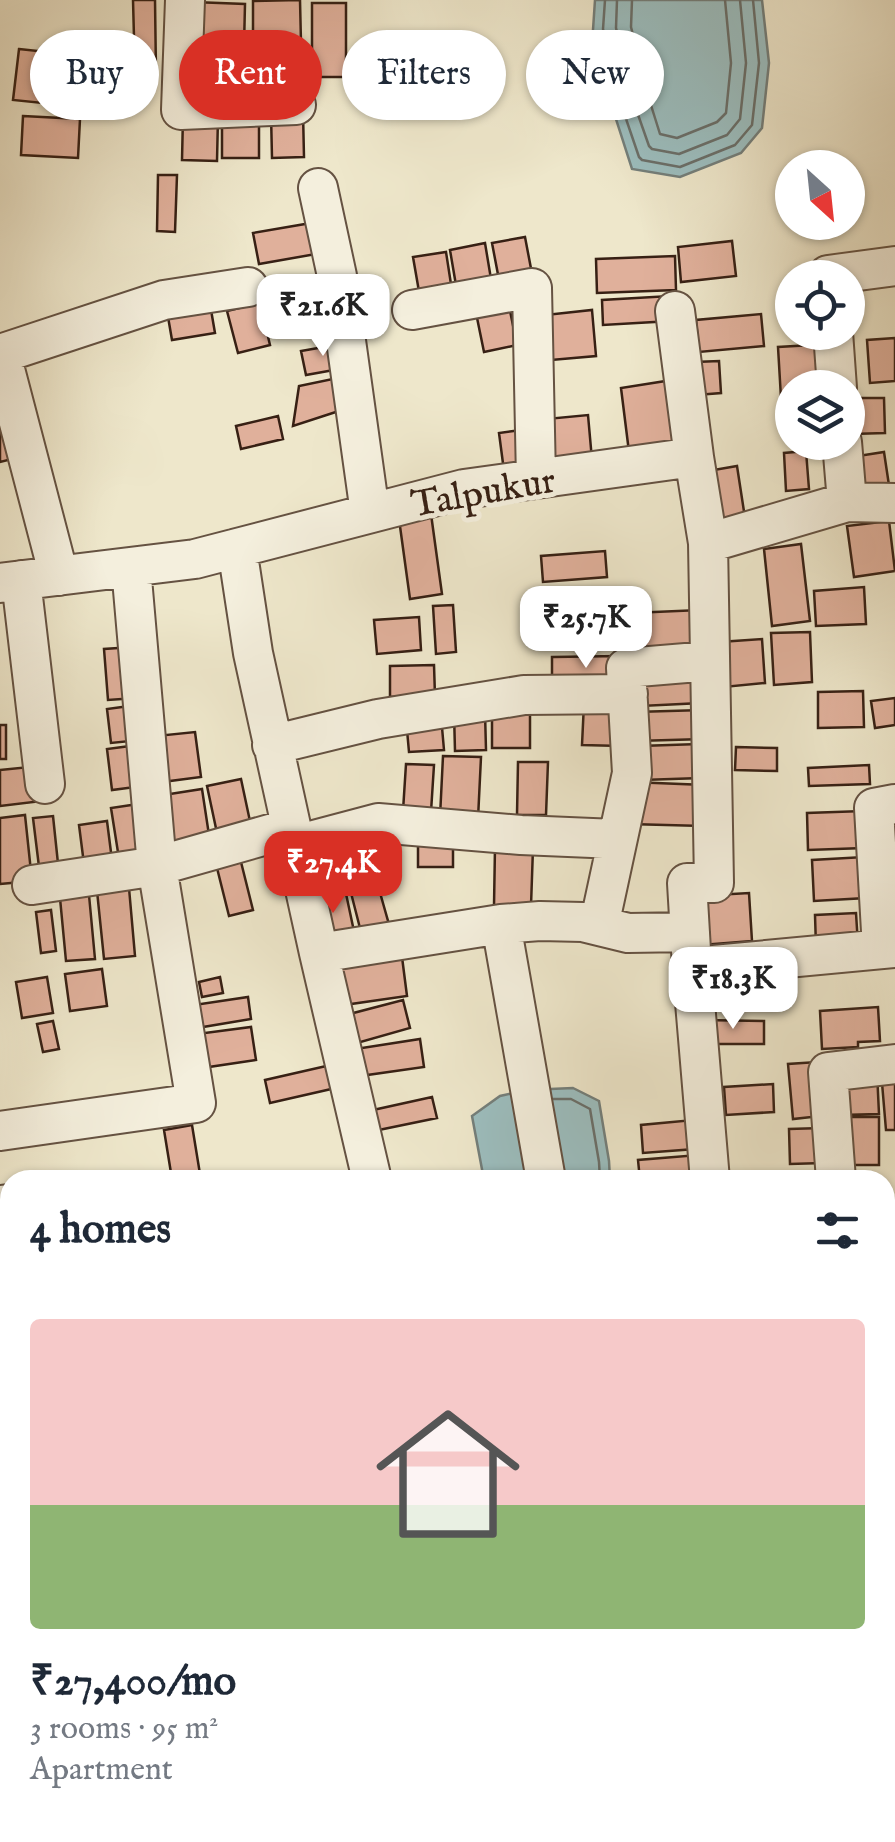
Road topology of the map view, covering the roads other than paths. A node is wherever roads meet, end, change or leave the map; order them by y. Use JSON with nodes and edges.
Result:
{"nodes":[{"id":1,"x":185,"y":0,"type":"edge"},
{"id":2,"x":184,"y":30,"type":"edge"},
{"id":3,"x":318,"y":188,"type":"dead end"},
{"id":4,"x":895,"y":266,"type":"edge"},
{"id":5,"x":865,"y":270,"type":"edge"},
{"id":6,"x":248,"y":287,"type":"dead end"},
{"id":7,"x":412,"y":310,"type":"dead end"},
{"id":8,"x":675,"y":311,"type":"dead end"},
{"id":9,"x":1,"y":354,"type":"edge"},
{"id":10,"x":694,"y":457,"type":"junction"},
{"id":11,"x":844,"y":460,"type":"edge"},
{"id":12,"x":536,"y":479,"type":"junction"},
{"id":13,"x":848,"y":502,"type":"junction"},
{"id":14,"x":895,"y":504,"type":"edge"},
{"id":15,"x":370,"y":513,"type":"junction"},
{"id":16,"x":708,"y":543,"type":"junction"},
{"id":17,"x":237,"y":548,"type":"junction"},
{"id":18,"x":131,"y":567,"type":"junction"},
{"id":19,"x":60,"y":576,"type":"junction"},
{"id":20,"x":10,"y":582,"type":"edge"},
{"id":21,"x":710,"y":661,"type":"junction"},
{"id":22,"x":628,"y":694,"type":"junction"},
{"id":23,"x":272,"y":745,"type":"junction"},
{"id":24,"x":45,"y":784,"type":"dead end"},
{"id":25,"x":895,"y":804,"type":"edge"},
{"id":26,"x":293,"y":837,"type":"junction"},
{"id":27,"x":616,"y":840,"type":"junction"},
{"id":28,"x":157,"y":866,"type":"junction"},
{"id":29,"x":32,"y":885,"type":"dead end"},
{"id":30,"x":500,"y":924,"type":"junction"},
{"id":31,"x":599,"y":926,"type":"junction"},
{"id":32,"x":888,"y":949,"type":"edge"},
{"id":33,"x":691,"y":950,"type":"junction"},
{"id":34,"x":319,"y":953,"type":"junction"},
{"id":35,"x":895,"y":1064,"type":"edge"},
{"id":36,"x":0,"y":1131,"type":"edge"},
{"id":37,"x":370,"y":1170,"type":"edge"},
{"id":38,"x":544,"y":1170,"type":"edge"},
{"id":39,"x":709,"y":1170,"type":"edge"},
{"id":40,"x":835,"y":1170,"type":"edge"}],
"edges":[{"from":1,"to":2,"type":"street"},
{"from":3,"to":15,"type":"street"},
{"from":4,"to":5,"type":"street"},
{"from":6,"to":9,"type":"street"},
{"from":7,"to":12,"type":"street"},
{"from":8,"to":10,"type":"street"},
{"from":9,"to":19,"type":"street"},
{"from":10,"to":12,"type":"street","name":"Talpukur"},
{"from":10,"to":16,"type":"street"},
{"from":11,"to":13,"type":"street"},
{"from":12,"to":15,"type":"street","name":"Talpukur"},
{"from":13,"to":14,"type":"street"},
{"from":13,"to":16,"type":"street"},
{"from":15,"to":17,"type":"street","name":"Talpukur"},
{"from":16,"to":21,"type":"street"},
{"from":17,"to":18,"type":"street","name":"Talpukur"},
{"from":17,"to":23,"type":"street"},
{"from":18,"to":19,"type":"street","name":"Talpukur"},
{"from":18,"to":28,"type":"street"},
{"from":19,"to":20,"type":"street","name":"Talpukur"},
{"from":20,"to":24,"type":"street"},
{"from":21,"to":22,"type":"street"},
{"from":21,"to":33,"type":"street"},
{"from":22,"to":23,"type":"street"},
{"from":22,"to":27,"type":"street"},
{"from":23,"to":26,"type":"street"},
{"from":25,"to":32,"type":"street"},
{"from":26,"to":27,"type":"street"},
{"from":26,"to":28,"type":"street"},
{"from":26,"to":34,"type":"street"},
{"from":27,"to":31,"type":"street"},
{"from":28,"to":29,"type":"street"},
{"from":28,"to":36,"type":"street"},
{"from":30,"to":31,"type":"street"},
{"from":30,"to":34,"type":"street"},
{"from":30,"to":38,"type":"street"},
{"from":31,"to":33,"type":"street"},
{"from":32,"to":33,"type":"street"},
{"from":33,"to":39,"type":"street"},
{"from":34,"to":37,"type":"street"},
{"from":35,"to":40,"type":"street"}]}
